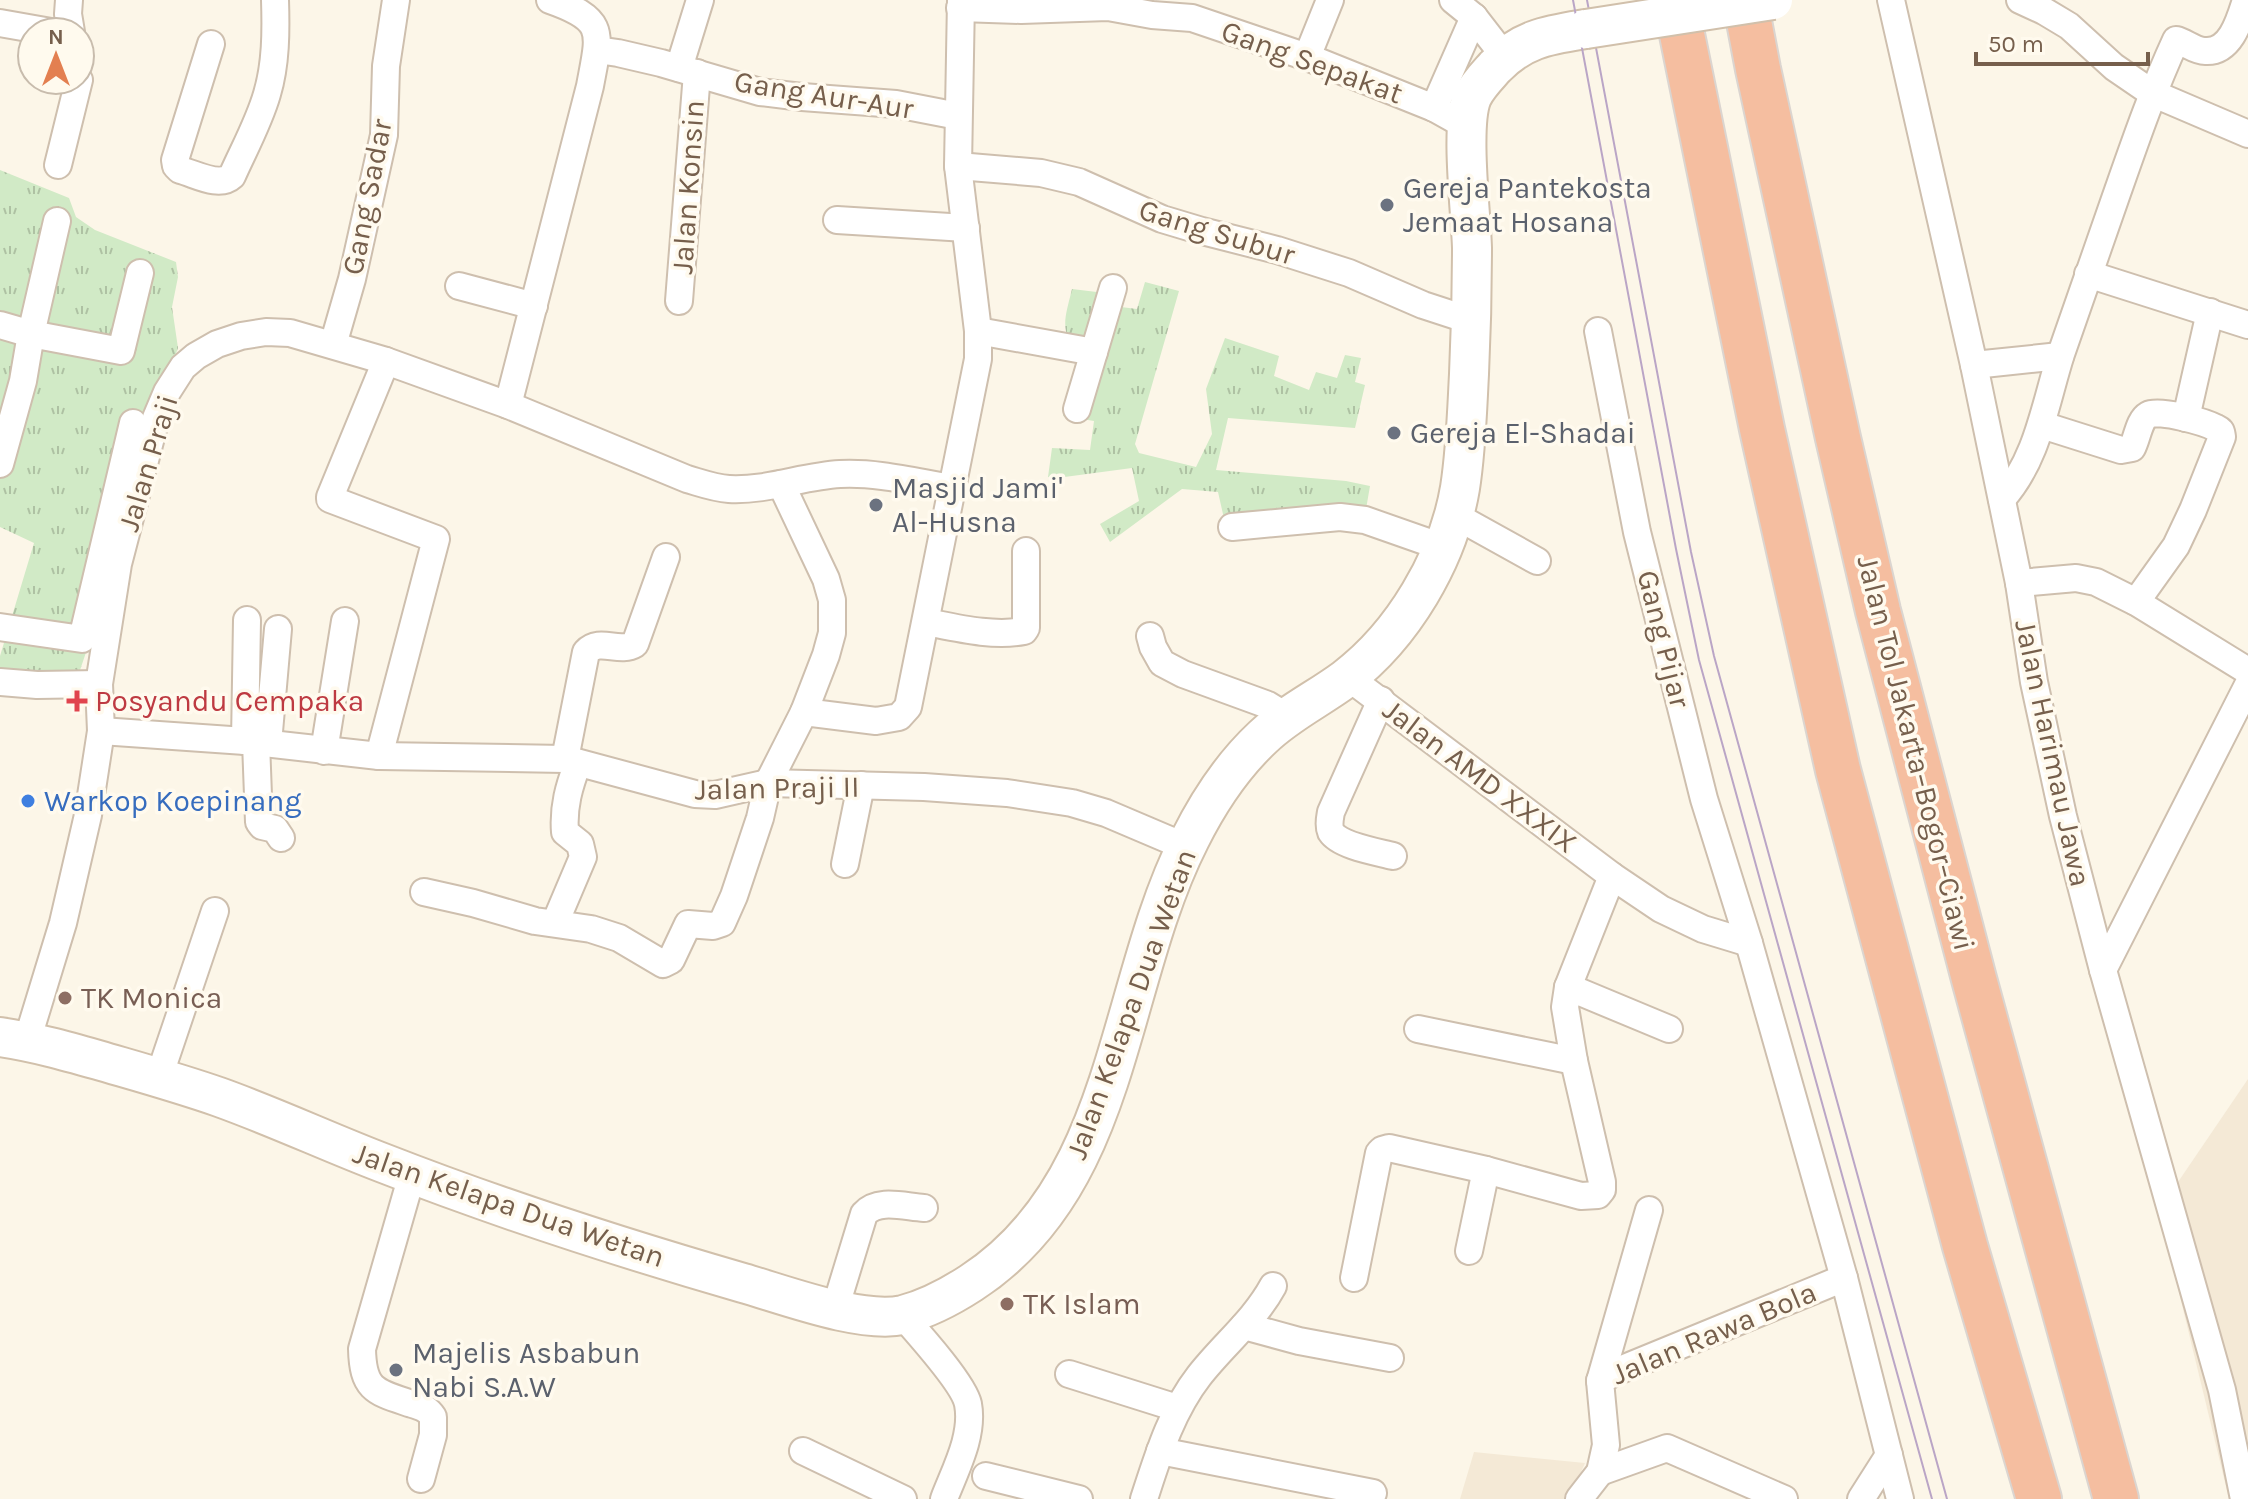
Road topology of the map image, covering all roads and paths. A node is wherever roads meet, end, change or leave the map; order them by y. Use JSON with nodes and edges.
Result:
{"nodes":[{"id":1,"x":275,"y":0,"type":"edge"},
{"id":2,"x":396,"y":0,"type":"edge"},
{"id":3,"x":550,"y":0,"type":"edge"},
{"id":4,"x":700,"y":0,"type":"edge"},
{"id":5,"x":1330,"y":0,"type":"edge"},
{"id":6,"x":1453,"y":0,"type":"edge"},
{"id":7,"x":1675,"y":0,"type":"edge"},
{"id":8,"x":1745,"y":0,"type":"edge"},
{"id":9,"x":1773,"y":0,"type":"edge"},
{"id":10,"x":1891,"y":0,"type":"edge"},
{"id":11,"x":2020,"y":0,"type":"edge"},
{"id":12,"x":2246,"y":0,"type":"edge"},
{"id":13,"x":960,"y":4,"type":"edge"},
{"id":14,"x":1474,"y":17,"type":"junction"},
{"id":15,"x":211,"y":44,"type":"dead end"},
{"id":16,"x":597,"y":50,"type":"junction"},
{"id":17,"x":1307,"y":57,"type":"junction"},
{"id":18,"x":1505,"y":57,"type":"junction"},
{"id":19,"x":688,"y":70,"type":"junction"},
{"id":20,"x":2152,"y":93,"type":"junction"},
{"id":21,"x":75,"y":96,"type":"edge"},
{"id":22,"x":1434,"y":108,"type":"junction"},
{"id":23,"x":958,"y":116,"type":"junction"},
{"id":24,"x":1468,"y":127,"type":"junction"},
{"id":25,"x":2248,"y":134,"type":"edge"},
{"id":26,"x":58,"y":165,"type":"dead end"},
{"id":27,"x":958,"y":166,"type":"junction"},
{"id":28,"x":837,"y":220,"type":"dead end"},
{"id":29,"x":57,"y":221,"type":"dead end"},
{"id":30,"x":966,"y":228,"type":"junction"},
{"id":31,"x":140,"y":273,"type":"dead end"},
{"id":32,"x":2088,"y":274,"type":"junction"},
{"id":33,"x":459,"y":286,"type":"dead end"},
{"id":34,"x":1113,"y":288,"type":"dead end"},
{"id":35,"x":679,"y":301,"type":"dead end"},
{"id":36,"x":534,"y":306,"type":"junction"},
{"id":37,"x":2210,"y":312,"type":"junction"},
{"id":38,"x":1472,"y":321,"type":"junction"},
{"id":39,"x":0,"y":325,"type":"edge"},
{"id":40,"x":2248,"y":325,"type":"edge"},
{"id":41,"x":978,"y":331,"type":"junction"},
{"id":42,"x":1598,"y":331,"type":"dead end"},
{"id":43,"x":31,"y":334,"type":"junction"},
{"id":44,"x":333,"y":345,"type":"junction"},
{"id":45,"x":1094,"y":352,"type":"junction"},
{"id":46,"x":2060,"y":356,"type":"junction"},
{"id":47,"x":386,"y":361,"type":"junction"},
{"id":48,"x":1974,"y":365,"type":"junction"},
{"id":49,"x":508,"y":405,"type":"junction"},
{"id":50,"x":1077,"y":409,"type":"dead end"},
{"id":51,"x":6,"y":418,"type":"edge"},
{"id":52,"x":2186,"y":418,"type":"junction"},
{"id":53,"x":133,"y":423,"type":"dead end"},
{"id":54,"x":2042,"y":425,"type":"junction"},
{"id":55,"x":0,"y":464,"type":"edge"},
{"id":56,"x":781,"y":484,"type":"junction"},
{"id":57,"x":951,"y":488,"type":"junction"},
{"id":58,"x":2002,"y":499,"type":"junction"},
{"id":59,"x":1232,"y":527,"type":"dead end"},
{"id":60,"x":1448,"y":531,"type":"junction"},
{"id":61,"x":1026,"y":551,"type":"dead end"},
{"id":62,"x":666,"y":557,"type":"dead end"},
{"id":63,"x":1537,"y":561,"type":"dead end"},
{"id":64,"x":2019,"y":583,"type":"junction"},
{"id":65,"x":2136,"y":602,"type":"junction"},
{"id":66,"x":247,"y":620,"type":"dead end"},
{"id":67,"x":345,"y":621,"type":"dead end"},
{"id":68,"x":926,"y":622,"type":"junction"},
{"id":69,"x":0,"y":627,"type":"edge"},
{"id":70,"x":278,"y":629,"type":"dead end"},
{"id":71,"x":1150,"y":636,"type":"dead end"},
{"id":72,"x":2248,"y":671,"type":"edge"},
{"id":73,"x":1348,"y":677,"type":"junction"},
{"id":74,"x":0,"y":682,"type":"edge"},
{"id":75,"x":99,"y":684,"type":"junction"},
{"id":76,"x":2248,"y":685,"type":"edge"},
{"id":77,"x":1381,"y":700,"type":"junction"},
{"id":78,"x":804,"y":712,"type":"junction"},
{"id":79,"x":1286,"y":716,"type":"junction"},
{"id":80,"x":101,"y":731,"type":"junction"},
{"id":81,"x":256,"y":742,"type":"junction"},
{"id":82,"x":324,"y":751,"type":"junction"},
{"id":83,"x":379,"y":756,"type":"junction"},
{"id":84,"x":572,"y":761,"type":"junction"},
{"id":85,"x":768,"y":783,"type":"junction"},
{"id":86,"x":861,"y":785,"type":"junction"},
{"id":87,"x":281,"y":838,"type":"dead end"},
{"id":88,"x":1186,"y":847,"type":"junction"},
{"id":89,"x":1393,"y":856,"type":"dead end"},
{"id":90,"x":845,"y":864,"type":"dead end"},
{"id":91,"x":1612,"y":876,"type":"junction"},
{"id":92,"x":424,"y":892,"type":"dead end"},
{"id":93,"x":215,"y":911,"type":"dead end"},
{"id":94,"x":555,"y":923,"type":"junction"},
{"id":95,"x":1749,"y":943,"type":"junction"},
{"id":96,"x":2103,"y":970,"type":"junction"},
{"id":97,"x":1568,"y":987,"type":"junction"},
{"id":98,"x":1418,"y":1029,"type":"dead end"},
{"id":99,"x":1669,"y":1029,"type":"dead end"},
{"id":100,"x":14,"y":1039,"type":"edge"},
{"id":101,"x":1574,"y":1061,"type":"junction"},
{"id":102,"x":159,"y":1077,"type":"junction"},
{"id":103,"x":1486,"y":1170,"type":"junction"},
{"id":104,"x":412,"y":1175,"type":"junction"},
{"id":105,"x":924,"y":1208,"type":"dead end"},
{"id":106,"x":1649,"y":1210,"type":"dead end"},
{"id":107,"x":1469,"y":1251,"type":"dead end"},
{"id":108,"x":1354,"y":1278,"type":"dead end"},
{"id":109,"x":1844,"y":1278,"type":"junction"},
{"id":110,"x":1273,"y":1286,"type":"dead end"},
{"id":111,"x":835,"y":1309,"type":"junction"},
{"id":112,"x":902,"y":1315,"type":"junction"},
{"id":113,"x":1244,"y":1326,"type":"junction"},
{"id":114,"x":1390,"y":1358,"type":"dead end"},
{"id":115,"x":1069,"y":1374,"type":"dead end"},
{"id":116,"x":1600,"y":1381,"type":"junction"},
{"id":117,"x":1177,"y":1408,"type":"junction"},
{"id":118,"x":803,"y":1451,"type":"dead end"},
{"id":119,"x":1160,"y":1451,"type":"junction"},
{"id":120,"x":1889,"y":1455,"type":"junction"},
{"id":121,"x":1600,"y":1472,"type":"junction"},
{"id":122,"x":986,"y":1476,"type":"dead end"},
{"id":123,"x":421,"y":1479,"type":"dead end"},
{"id":124,"x":1373,"y":1493,"type":"dead end"},
{"id":125,"x":903,"y":1499,"type":"edge"},
{"id":126,"x":944,"y":1499,"type":"edge"},
{"id":127,"x":1079,"y":1499,"type":"edge"},
{"id":128,"x":1144,"y":1499,"type":"edge"},
{"id":129,"x":1579,"y":1499,"type":"edge"},
{"id":130,"x":1784,"y":1499,"type":"edge"},
{"id":131,"x":1861,"y":1499,"type":"edge"},
{"id":132,"x":1900,"y":1499,"type":"edge"},
{"id":133,"x":2039,"y":1499,"type":"edge"},
{"id":134,"x":2116,"y":1499,"type":"edge"},
{"id":135,"x":2244,"y":1499,"type":"edge"}],
"edges":[{"from":1,"to":15,"type":"street"},
{"from":2,"to":44,"type":"street","name":"Gang Sadar"},
{"from":3,"to":16,"type":"street"},
{"from":4,"to":19,"type":"street","name":"Jalan Konsin"},
{"from":5,"to":17,"type":"street"},
{"from":6,"to":14,"type":"street"},
{"from":7,"to":133,"type":"highway"},
{"from":8,"to":134,"type":"highway","name":"Jalan Tol Jakarta–Bogor–Ciawi"},
{"from":9,"to":18,"type":"street","name":"Jalan Kelapa Dua Wetan","bridge":true},
{"from":10,"to":48,"type":"street","name":"Jalan Harimau Jawa"},
{"from":11,"to":20,"type":"street"},
{"from":12,"to":20,"type":"street"},
{"from":13,"to":17,"type":"street","name":"Gang Sepakat"},
{"from":13,"to":23,"type":"street"},
{"from":14,"to":18,"type":"street"},
{"from":14,"to":22,"type":"street"},
{"from":16,"to":19,"type":"street","name":"Gang Aur-Aur"},
{"from":16,"to":36,"type":"street"},
{"from":17,"to":22,"type":"street","name":"Gang Sepakat"},
{"from":18,"to":24,"type":"street","name":"Jalan Kelapa Dua Wetan"},
{"from":19,"to":23,"type":"street","name":"Gang Aur-Aur"},
{"from":19,"to":35,"type":"street","name":"Jalan Konsin"},
{"from":20,"to":25,"type":"street"},
{"from":20,"to":32,"type":"street"},
{"from":21,"to":26,"type":"street"},
{"from":22,"to":24,"type":"street","name":"Gang Sepakat"},
{"from":23,"to":27,"type":"street"},
{"from":24,"to":38,"type":"street","name":"Jalan Kelapa Dua Wetan"},
{"from":27,"to":30,"type":"street"},
{"from":27,"to":38,"type":"street","name":"Gang Subur"},
{"from":28,"to":30,"type":"street"},
{"from":29,"to":43,"type":"street"},
{"from":30,"to":41,"type":"street"},
{"from":31,"to":43,"type":"street"},
{"from":32,"to":37,"type":"street"},
{"from":32,"to":46,"type":"street"},
{"from":33,"to":36,"type":"street"},
{"from":34,"to":45,"type":"street"},
{"from":36,"to":49,"type":"street"},
{"from":37,"to":40,"type":"street"},
{"from":37,"to":52,"type":"street"},
{"from":38,"to":60,"type":"street","name":"Jalan Kelapa Dua Wetan"},
{"from":39,"to":43,"type":"street"},
{"from":41,"to":45,"type":"street"},
{"from":41,"to":57,"type":"street"},
{"from":42,"to":95,"type":"street","name":"Gang Pijar"},
{"from":43,"to":51,"type":"street"},
{"from":44,"to":47,"type":"street","name":"Jalan Praji"},
{"from":44,"to":75,"type":"street","name":"Jalan Praji"},
{"from":45,"to":50,"type":"street"},
{"from":46,"to":48,"type":"street"},
{"from":46,"to":54,"type":"street"},
{"from":47,"to":49,"type":"street","name":"Jalan Praji"},
{"from":47,"to":83,"type":"street"},
{"from":48,"to":58,"type":"street","name":"Jalan Harimau Jawa"},
{"from":49,"to":56,"type":"street","name":"Jalan Praji"},
{"from":51,"to":55,"type":"street"},
{"from":52,"to":54,"type":"street"},
{"from":52,"to":65,"type":"street"},
{"from":53,"to":69,"type":"street"},
{"from":54,"to":58,"type":"street"},
{"from":56,"to":57,"type":"street","name":"Jalan Praji"},
{"from":56,"to":78,"type":"street"},
{"from":57,"to":68,"type":"street"},
{"from":58,"to":64,"type":"street","name":"Jalan Harimau Jawa"},
{"from":59,"to":60,"type":"street"},
{"from":60,"to":63,"type":"street"},
{"from":60,"to":73,"type":"street","name":"Jalan Kelapa Dua Wetan"},
{"from":61,"to":68,"type":"street"},
{"from":62,"to":84,"type":"street"},
{"from":64,"to":65,"type":"street"},
{"from":64,"to":96,"type":"street","name":"Jalan Harimau Jawa"},
{"from":65,"to":72,"type":"street"},
{"from":66,"to":81,"type":"street"},
{"from":67,"to":82,"type":"street"},
{"from":68,"to":78,"type":"street"},
{"from":70,"to":81,"type":"street"},
{"from":71,"to":79,"type":"street"},
{"from":73,"to":77,"type":"street","name":"Jalan AMD XXXIX"},
{"from":73,"to":79,"type":"street","name":"Jalan Kelapa Dua Wetan"},
{"from":74,"to":75,"type":"street"},
{"from":75,"to":80,"type":"street","name":"Jalan Praji"},
{"from":76,"to":96,"type":"street"},
{"from":77,"to":89,"type":"street"},
{"from":77,"to":91,"type":"street","name":"Jalan AMD XXXIX"},
{"from":78,"to":85,"type":"street"},
{"from":79,"to":88,"type":"street","name":"Jalan Kelapa Dua Wetan"},
{"from":80,"to":81,"type":"street","name":"Jalan Praji II"},
{"from":80,"to":100,"type":"street","name":"Jalan Praji"},
{"from":81,"to":82,"type":"street","name":"Jalan Praji II"},
{"from":81,"to":87,"type":"street"},
{"from":82,"to":83,"type":"street","name":"Jalan Praji II"},
{"from":83,"to":84,"type":"street","name":"Jalan Praji II"},
{"from":84,"to":85,"type":"street","name":"Jalan Praji II"},
{"from":84,"to":94,"type":"street"},
{"from":85,"to":86,"type":"street","name":"Jalan Praji II"},
{"from":85,"to":94,"type":"street"},
{"from":86,"to":88,"type":"street","name":"Jalan Praji II"},
{"from":86,"to":90,"type":"street"},
{"from":88,"to":112,"type":"street","name":"Jalan Kelapa Dua Wetan"},
{"from":91,"to":95,"type":"street","name":"Jalan AMD XXXIX"},
{"from":91,"to":97,"type":"street"},
{"from":92,"to":94,"type":"street"},
{"from":93,"to":102,"type":"street"},
{"from":95,"to":109,"type":"street","name":"Jalan Rawa Bola"},
{"from":96,"to":135,"type":"street","name":"Jalan Harimau Jawa"},
{"from":97,"to":99,"type":"street"},
{"from":97,"to":101,"type":"street"},
{"from":98,"to":101,"type":"street"},
{"from":100,"to":102,"type":"street","name":"Jalan Kelapa Dua Wetan"},
{"from":101,"to":103,"type":"street"},
{"from":102,"to":104,"type":"street","name":"Jalan Kelapa Dua Wetan"},
{"from":103,"to":107,"type":"street"},
{"from":103,"to":108,"type":"street"},
{"from":104,"to":111,"type":"street","name":"Jalan Kelapa Dua Wetan"},
{"from":104,"to":123,"type":"street"},
{"from":105,"to":111,"type":"street"},
{"from":106,"to":116,"type":"street"},
{"from":109,"to":116,"type":"street","name":"Jalan Rawa Bola"},
{"from":109,"to":120,"type":"street"},
{"from":110,"to":113,"type":"street"},
{"from":111,"to":112,"type":"street","name":"Jalan Kelapa Dua Wetan"},
{"from":112,"to":126,"type":"street"},
{"from":113,"to":114,"type":"street"},
{"from":113,"to":117,"type":"street"},
{"from":115,"to":117,"type":"street"},
{"from":116,"to":121,"type":"street","name":"Jalan Rawa Bola"},
{"from":117,"to":119,"type":"street"},
{"from":118,"to":125,"type":"street"},
{"from":119,"to":124,"type":"street"},
{"from":119,"to":128,"type":"street"},
{"from":120,"to":131,"type":"street"},
{"from":120,"to":132,"type":"street"},
{"from":121,"to":129,"type":"street"},
{"from":121,"to":130,"type":"street"},
{"from":122,"to":127,"type":"street"}]}
